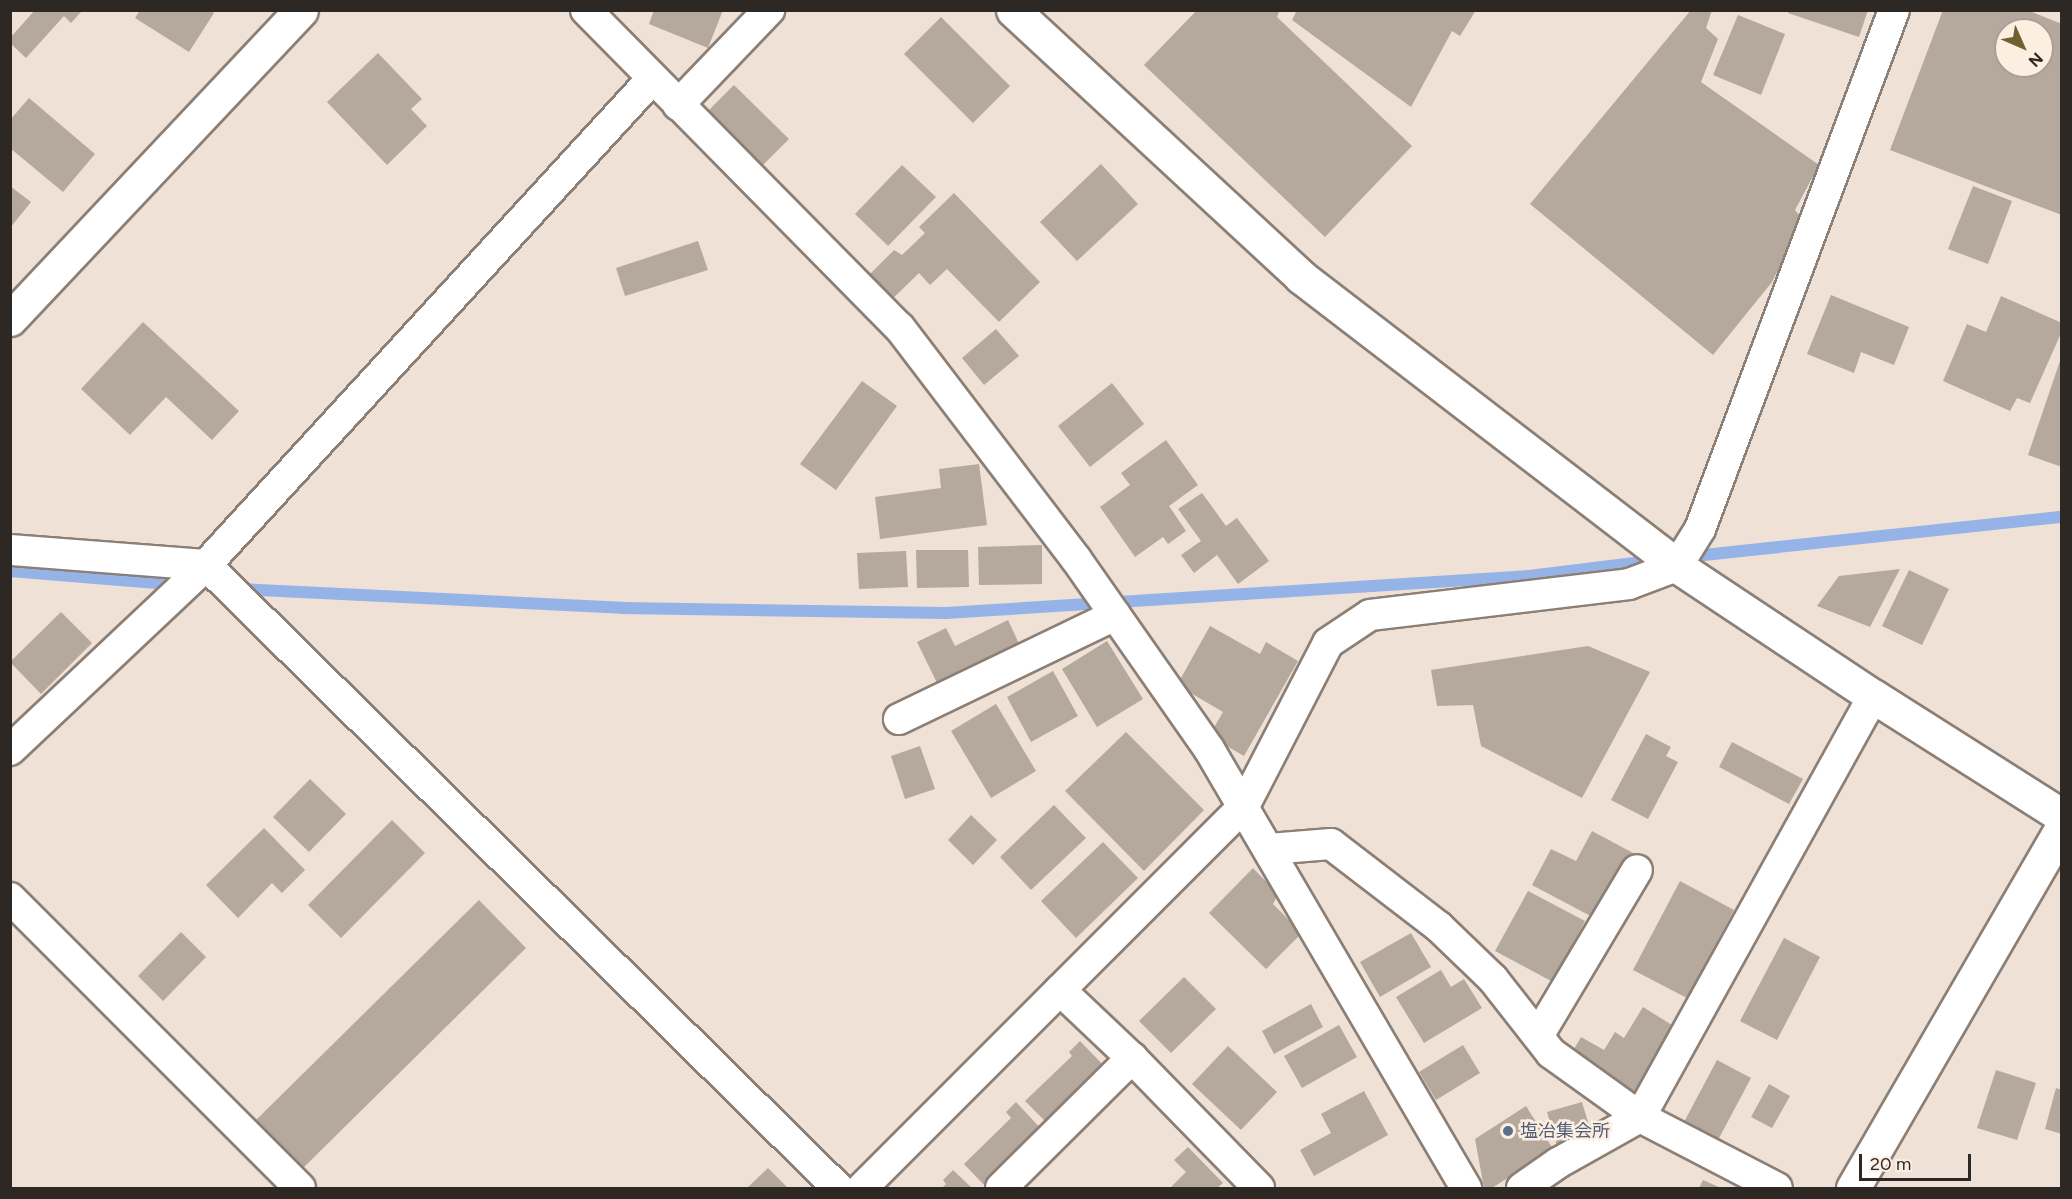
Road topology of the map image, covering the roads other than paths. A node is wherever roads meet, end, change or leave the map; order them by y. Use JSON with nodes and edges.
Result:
{"nodes":[{"id":1,"x":302,"y":10,"type":"edge"},
{"id":2,"x":586,"y":10,"type":"edge"},
{"id":3,"x":769,"y":10,"type":"edge"},
{"id":4,"x":1013,"y":10,"type":"edge"},
{"id":5,"x":1894,"y":10,"type":"edge"},
{"id":6,"x":652,"y":79,"type":"junction"},
{"id":7,"x":678,"y":105,"type":"junction"},
{"id":8,"x":10,"y":319,"type":"edge"},
{"id":9,"x":10,"y":550,"type":"edge"},
{"id":10,"x":206,"y":565,"type":"junction"},
{"id":11,"x":1677,"y":566,"type":"junction"},
{"id":12,"x":1116,"y":615,"type":"junction"},
{"id":13,"x":1873,"y":696,"type":"junction"},
{"id":14,"x":899,"y":718,"type":"dead end"},
{"id":15,"x":10,"y":750,"type":"edge"},
{"id":16,"x":1244,"y":806,"type":"junction"},
{"id":17,"x":2061,"y":816,"type":"edge"},
{"id":18,"x":2061,"y":827,"type":"edge"},
{"id":19,"x":1269,"y":849,"type":"junction"},
{"id":20,"x":1637,"y":870,"type":"dead end"},
{"id":21,"x":10,"y":898,"type":"edge"},
{"id":22,"x":1060,"y":990,"type":"junction"},
{"id":23,"x":1538,"y":1036,"type":"junction"},
{"id":24,"x":1131,"y":1058,"type":"junction"},
{"id":25,"x":1640,"y":1117,"type":"junction"},
{"id":26,"x":1247,"y":1184,"type":"edge"},
{"id":27,"x":300,"y":1188,"type":"edge"},
{"id":28,"x":838,"y":1188,"type":"edge"},
{"id":29,"x":862,"y":1188,"type":"edge"},
{"id":30,"x":1001,"y":1188,"type":"edge"},
{"id":31,"x":1466,"y":1188,"type":"edge"},
{"id":32,"x":1522,"y":1188,"type":"edge"},
{"id":33,"x":1777,"y":1188,"type":"edge"},
{"id":34,"x":1853,"y":1188,"type":"edge"}],
"edges":[{"from":1,"to":8,"type":"street"},
{"from":2,"to":6,"type":"street"},
{"from":3,"to":7,"type":"street"},
{"from":4,"to":11,"type":"street"},
{"from":5,"to":11,"type":"street"},
{"from":6,"to":7,"type":"street"},
{"from":6,"to":10,"type":"street"},
{"from":7,"to":12,"type":"street"},
{"from":9,"to":10,"type":"street"},
{"from":10,"to":15,"type":"street"},
{"from":10,"to":28,"type":"street"},
{"from":11,"to":13,"type":"street"},
{"from":11,"to":16,"type":"street"},
{"from":12,"to":14,"type":"street"},
{"from":12,"to":16,"type":"street"},
{"from":13,"to":17,"type":"street"},
{"from":13,"to":25,"type":"street"},
{"from":16,"to":19,"type":"street"},
{"from":16,"to":22,"type":"street"},
{"from":18,"to":34,"type":"street"},
{"from":19,"to":23,"type":"street"},
{"from":19,"to":31,"type":"street"},
{"from":20,"to":23,"type":"street"},
{"from":21,"to":27,"type":"street"},
{"from":22,"to":24,"type":"street"},
{"from":22,"to":29,"type":"street"},
{"from":23,"to":25,"type":"street"},
{"from":24,"to":26,"type":"street"},
{"from":24,"to":30,"type":"street"},
{"from":25,"to":32,"type":"street"},
{"from":25,"to":33,"type":"street"}]}
